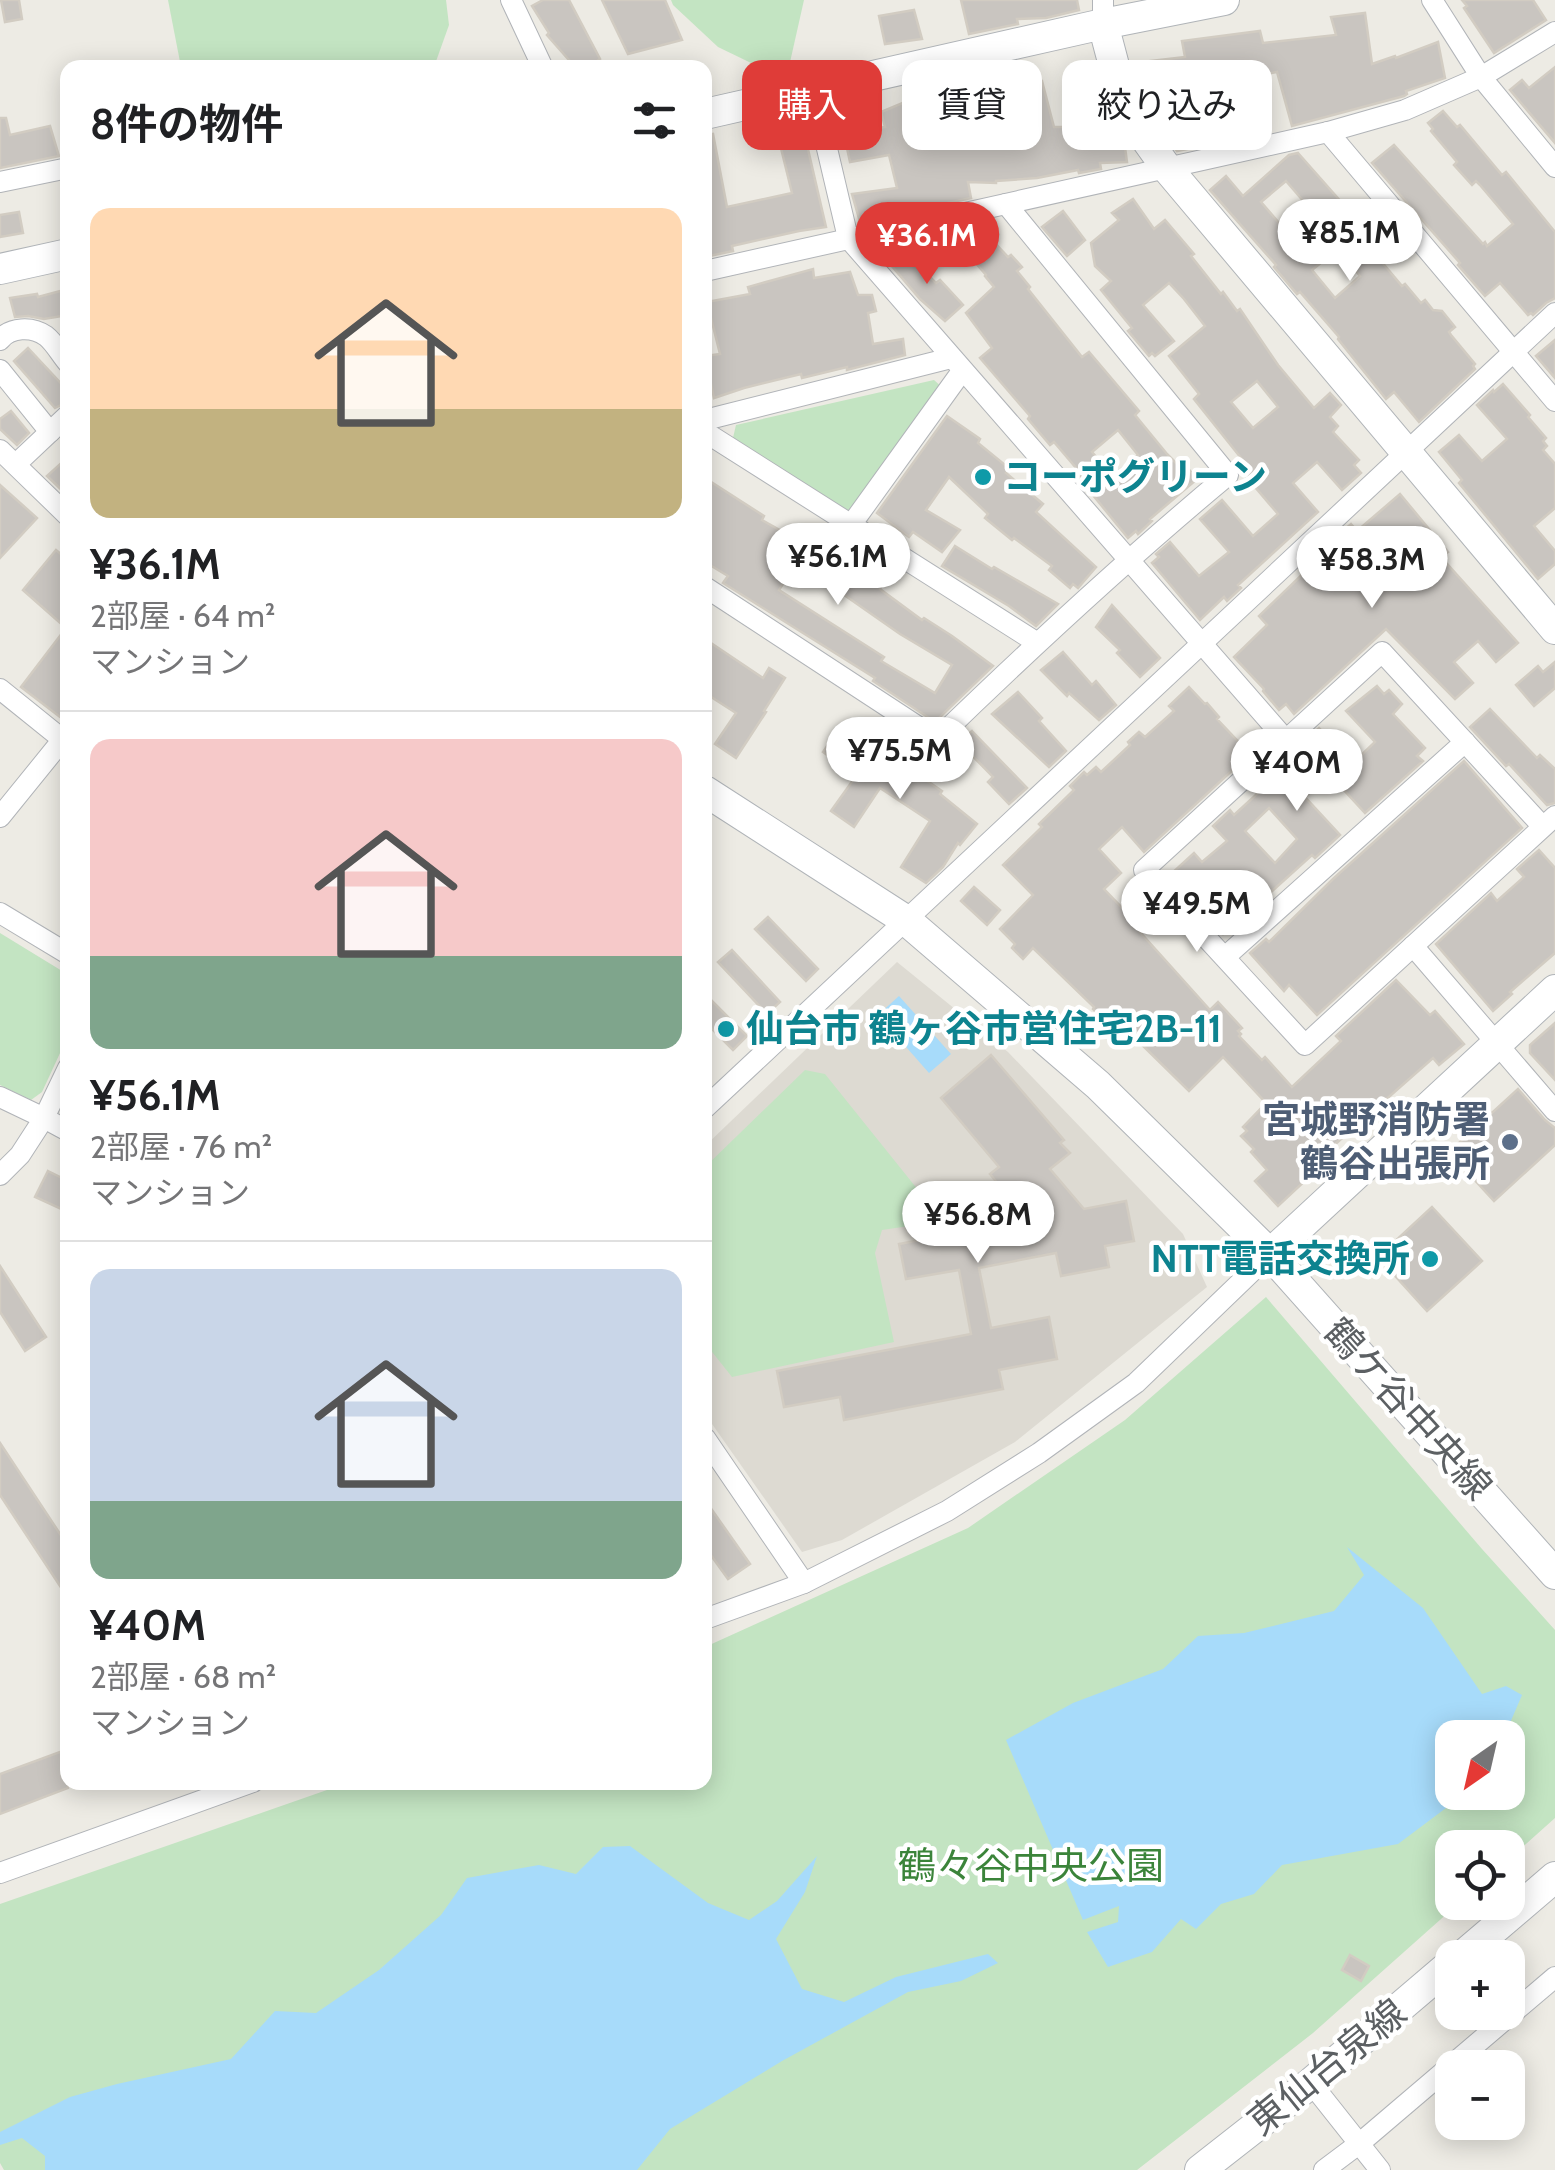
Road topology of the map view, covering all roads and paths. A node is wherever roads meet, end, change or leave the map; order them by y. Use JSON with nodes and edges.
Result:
{"nodes":[{"id":1,"x":511,"y":0,"type":"edge"},
{"id":2,"x":1224,"y":0,"type":"edge"},
{"id":3,"x":1432,"y":0,"type":"edge"},
{"id":4,"x":1103,"y":12,"type":"edge"},
{"id":5,"x":1555,"y":32,"type":"edge"},
{"id":6,"x":539,"y":60,"type":"edge"},
{"id":7,"x":882,"y":71,"type":"edge"},
{"id":8,"x":1481,"y":78,"type":"junction"},
{"id":9,"x":742,"y":106,"type":"edge"},
{"id":10,"x":712,"y":112,"type":"edge"},
{"id":11,"x":1328,"y":132,"type":"junction"},
{"id":12,"x":827,"y":150,"type":"edge"},
{"id":13,"x":1166,"y":167,"type":"junction"},
{"id":14,"x":1555,"y":167,"type":"edge"},
{"id":15,"x":60,"y":170,"type":"edge"},
{"id":16,"x":0,"y":182,"type":"edge"},
{"id":17,"x":1006,"y":204,"type":"junction"},
{"id":18,"x":848,"y":238,"type":"junction"},
{"id":19,"x":60,"y":256,"type":"edge"},
{"id":20,"x":712,"y":268,"type":"edge"},
{"id":21,"x":0,"y":269,"type":"edge"},
{"id":22,"x":1555,"y":314,"type":"edge"},
{"id":23,"x":0,"y":340,"type":"edge"},
{"id":24,"x":1513,"y":352,"type":"junction"},
{"id":25,"x":60,"y":353,"type":"edge"},
{"id":26,"x":956,"y":364,"type":"junction"},
{"id":27,"x":0,"y":370,"type":"edge"},
{"id":28,"x":1555,"y":401,"type":"edge"},
{"id":29,"x":712,"y":418,"type":"edge"},
{"id":30,"x":60,"y":422,"type":"edge"},
{"id":31,"x":50,"y":432,"type":"junction"},
{"id":32,"x":712,"y":436,"type":"edge"},
{"id":33,"x":1406,"y":453,"type":"junction"},
{"id":34,"x":8,"y":457,"type":"edge"},
{"id":35,"x":60,"y":508,"type":"edge"},
{"id":36,"x":852,"y":525,"type":"junction"},
{"id":37,"x":1128,"y":558,"type":"junction"},
{"id":38,"x":712,"y":593,"type":"edge"},
{"id":39,"x":1555,"y":629,"type":"edge"},
{"id":40,"x":1036,"y":642,"type":"junction"},
{"id":41,"x":1203,"y":643,"type":"junction"},
{"id":42,"x":0,"y":689,"type":"edge"},
{"id":43,"x":60,"y":732,"type":"edge"},
{"id":44,"x":1286,"y":740,"type":"junction"},
{"id":45,"x":60,"y":742,"type":"edge"},
{"id":46,"x":1465,"y":742,"type":"junction"},
{"id":47,"x":712,"y":796,"type":"edge"},
{"id":48,"x":0,"y":818,"type":"edge"},
{"id":49,"x":1549,"y":822,"type":"edge"},
{"id":50,"x":0,"y":913,"type":"edge"},
{"id":51,"x":907,"y":921,"type":"junction"},
{"id":52,"x":1413,"y":946,"type":"junction"},
{"id":53,"x":60,"y":949,"type":"edge"},
{"id":54,"x":1225,"y":958,"type":"junction"},
{"id":55,"x":1555,"y":990,"type":"edge"},
{"id":56,"x":1497,"y":1043,"type":"junction"},
{"id":57,"x":60,"y":1085,"type":"edge"},
{"id":58,"x":0,"y":1097,"type":"edge"},
{"id":59,"x":712,"y":1102,"type":"edge"},
{"id":60,"x":1555,"y":1111,"type":"edge"},
{"id":61,"x":44,"y":1118,"type":"junction"},
{"id":62,"x":60,"y":1127,"type":"edge"},
{"id":63,"x":0,"y":1175,"type":"edge"},
{"id":64,"x":1270,"y":1254,"type":"junction"},
{"id":65,"x":712,"y":1448,"type":"edge"},
{"id":66,"x":1555,"y":1574,"type":"edge"},
{"id":67,"x":804,"y":1583,"type":"junction"},
{"id":68,"x":712,"y":1616,"type":"edge"},
{"id":69,"x":231,"y":1790,"type":"edge"},
{"id":70,"x":0,"y":1874,"type":"edge"},
{"id":71,"x":1555,"y":1877,"type":"edge"},
{"id":72,"x":1481,"y":1940,"type":"edge"},
{"id":73,"x":1555,"y":1976,"type":"edge"},
{"id":74,"x":1435,"y":1978,"type":"edge"},
{"id":75,"x":1311,"y":2082,"type":"junction"},
{"id":76,"x":1360,"y":2143,"type":"junction"},
{"id":77,"x":1200,"y":2170,"type":"edge"},
{"id":78,"x":1324,"y":2170,"type":"edge"},
{"id":79,"x":1380,"y":2170,"type":"edge"}],
"edges":[{"from":1,"to":6,"type":"street"},
{"from":2,"to":4,"type":"street"},
{"from":3,"to":8,"type":"street"},
{"from":4,"to":7,"type":"street"},
{"from":4,"to":13,"type":"street"},
{"from":5,"to":8,"type":"street"},
{"from":8,"to":11,"type":"street"},
{"from":8,"to":14,"type":"street"},
{"from":9,"to":10,"type":"street"},
{"from":11,"to":13,"type":"street"},
{"from":11,"to":24,"type":"street"},
{"from":12,"to":18,"type":"street"},
{"from":13,"to":17,"type":"street"},
{"from":13,"to":33,"type":"street"},
{"from":15,"to":16,"type":"street"},
{"from":17,"to":18,"type":"street"},
{"from":17,"to":37,"type":"street"},
{"from":18,"to":20,"type":"street"},
{"from":18,"to":26,"type":"street"},
{"from":19,"to":21,"type":"street"},
{"from":22,"to":24,"type":"street"},
{"from":23,"to":25,"type":"street"},
{"from":24,"to":28,"type":"street"},
{"from":24,"to":33,"type":"street"},
{"from":26,"to":29,"type":"street"},
{"from":26,"to":36,"type":"street"},
{"from":26,"to":37,"type":"street"},
{"from":27,"to":31,"type":"street"},
{"from":30,"to":31,"type":"street"},
{"from":31,"to":34,"type":"street"},
{"from":32,"to":36,"type":"street"},
{"from":33,"to":39,"type":"street"},
{"from":33,"to":41,"type":"street"},
{"from":34,"to":35,"type":"street"},
{"from":36,"to":40,"type":"street"},
{"from":37,"to":40,"type":"street"},
{"from":37,"to":41,"type":"street"},
{"from":38,"to":40,"type":"street"},
{"from":41,"to":44,"type":"street"},
{"from":41,"to":51,"type":"street"},
{"from":42,"to":43,"type":"street"},
{"from":44,"to":46,"type":"street"},
{"from":44,"to":54,"type":"street"},
{"from":45,"to":48,"type":"street"},
{"from":46,"to":49,"type":"street"},
{"from":46,"to":54,"type":"street"},
{"from":47,"to":51,"type":"street","name":"鶴ケ谷中央線"},
{"from":49,"to":52,"type":"street"},
{"from":50,"to":53,"type":"street"},
{"from":51,"to":59,"type":"street"},
{"from":51,"to":64,"type":"street","name":"鶴ケ谷中央線"},
{"from":52,"to":54,"type":"street"},
{"from":52,"to":56,"type":"street"},
{"from":55,"to":56,"type":"street"},
{"from":56,"to":60,"type":"street"},
{"from":56,"to":64,"type":"street"},
{"from":57,"to":61,"type":"street"},
{"from":58,"to":61,"type":"street"},
{"from":61,"to":62,"type":"street"},
{"from":61,"to":63,"type":"street"},
{"from":64,"to":66,"type":"street","name":"鶴ケ谷中央線"},
{"from":64,"to":67,"type":"street"},
{"from":65,"to":67,"type":"street"},
{"from":67,"to":68,"type":"street"},
{"from":69,"to":70,"type":"street"},
{"from":71,"to":72,"type":"street"},
{"from":73,"to":76,"type":"street"},
{"from":74,"to":75,"type":"street","name":"東仙台泉線"},
{"from":75,"to":76,"type":"street"},
{"from":75,"to":77,"type":"street","name":"東仙台泉線"},
{"from":76,"to":78,"type":"street"},
{"from":76,"to":79,"type":"street"}]}
